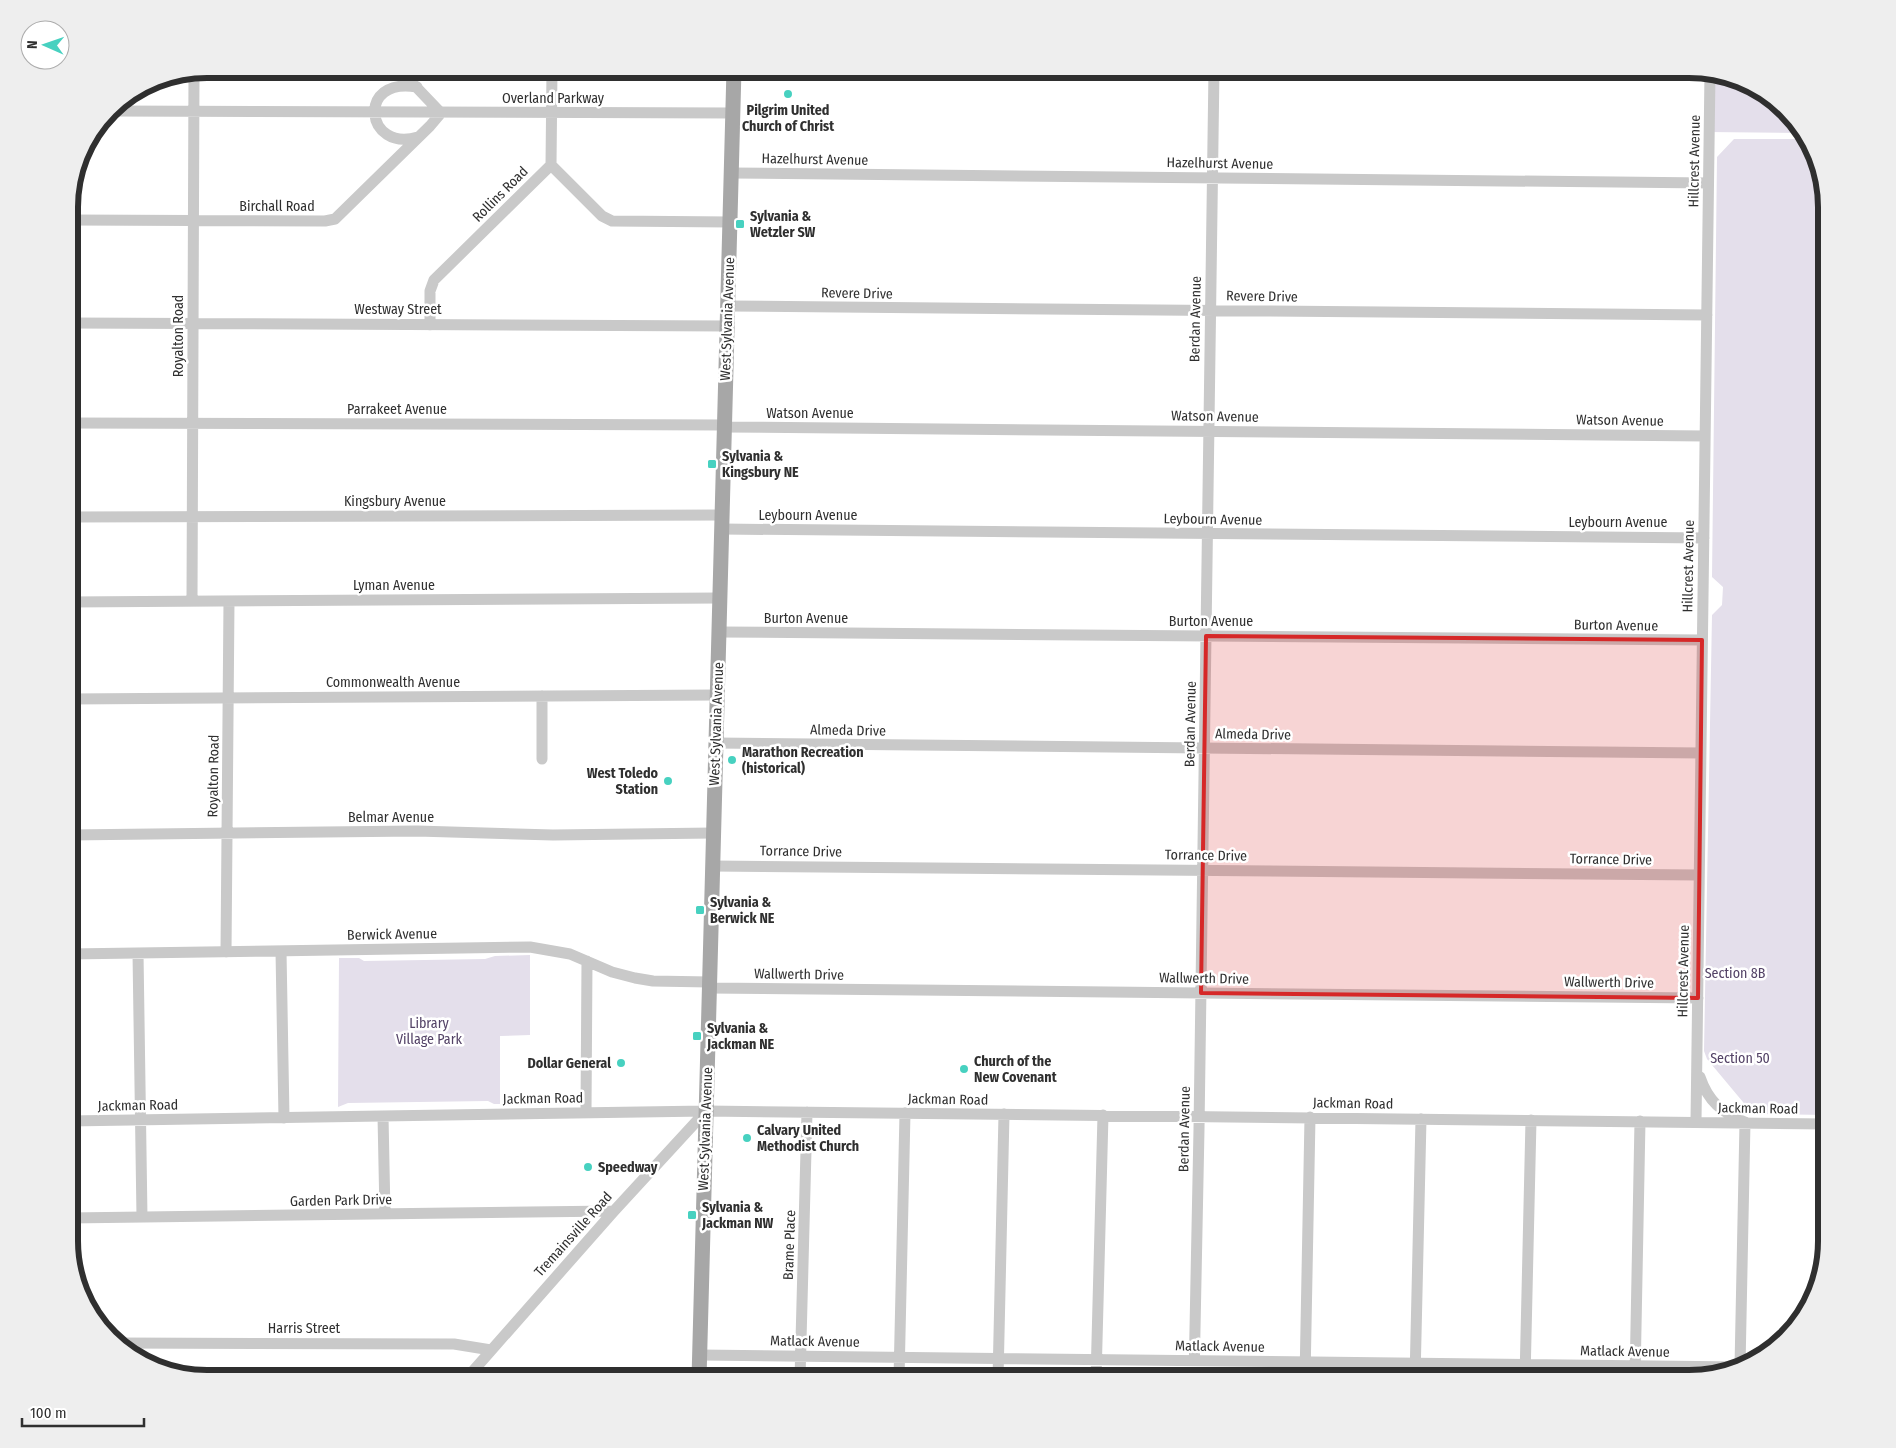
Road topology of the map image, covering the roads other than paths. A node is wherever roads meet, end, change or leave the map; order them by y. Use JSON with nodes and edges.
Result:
{"nodes":[{"id":1,"x":1214,"y":77,"type":"edge"},
{"id":2,"x":194,"y":78,"type":"edge"},
{"id":3,"x":407,"y":78,"type":"edge"},
{"id":4,"x":552,"y":78,"type":"edge"},
{"id":5,"x":734,"y":78,"type":"edge"},
{"id":6,"x":1710,"y":80,"type":"edge"},
{"id":7,"x":417,"y":88,"type":"junction"},
{"id":8,"x":120,"y":111,"type":"edge"},
{"id":9,"x":194,"y":111,"type":"junction"},
{"id":10,"x":374,"y":112,"type":"junction"},
{"id":11,"x":552,"y":112,"type":"junction"},
{"id":12,"x":440,"y":113,"type":"junction"},
{"id":13,"x":732,"y":113,"type":"junction"},
{"id":14,"x":418,"y":137,"type":"junction"},
{"id":15,"x":551,"y":165,"type":"junction"},
{"id":16,"x":731,"y":173,"type":"junction"},
{"id":17,"x":1212,"y":178,"type":"junction"},
{"id":18,"x":1708,"y":183,"type":"junction"},
{"id":19,"x":78,"y":220,"type":"edge"},
{"id":20,"x":194,"y":220,"type":"junction"},
{"id":21,"x":730,"y":222,"type":"junction"},
{"id":22,"x":727,"y":306,"type":"junction"},
{"id":23,"x":1211,"y":311,"type":"junction"},
{"id":24,"x":1707,"y":315,"type":"junction"},
{"id":25,"x":78,"y":323,"type":"edge"},
{"id":26,"x":193,"y":324,"type":"junction"},
{"id":27,"x":430,"y":325,"type":"junction"},
{"id":28,"x":727,"y":326,"type":"junction"},
{"id":29,"x":78,"y":423,"type":"edge"},
{"id":30,"x":193,"y":423,"type":"junction"},
{"id":31,"x":724,"y":426,"type":"junction"},
{"id":32,"x":1209,"y":431,"type":"junction"},
{"id":33,"x":1705,"y":436,"type":"junction"},
{"id":34,"x":78,"y":517,"type":"edge"},
{"id":35,"x":192,"y":517,"type":"junction"},
{"id":36,"x":722,"y":522,"type":"junction"},
{"id":37,"x":1208,"y":534,"type":"junction"},
{"id":38,"x":1704,"y":538,"type":"junction"},
{"id":39,"x":720,"y":598,"type":"junction"},
{"id":40,"x":229,"y":601,"type":"junction"},
{"id":41,"x":78,"y":602,"type":"edge"},
{"id":42,"x":192,"y":602,"type":"junction"},
{"id":43,"x":719,"y":632,"type":"junction"},
{"id":44,"x":1206,"y":636,"type":"junction"},
{"id":45,"x":1702,"y":640,"type":"junction"},
{"id":46,"x":717,"y":695,"type":"junction"},
{"id":47,"x":542,"y":696,"type":"junction"},
{"id":48,"x":228,"y":697,"type":"junction"},
{"id":49,"x":78,"y":698,"type":"edge"},
{"id":50,"x":716,"y":743,"type":"junction"},
{"id":51,"x":1205,"y":748,"type":"junction"},
{"id":52,"x":1701,"y":753,"type":"junction"},
{"id":53,"x":542,"y":759,"type":"dead end"},
{"id":54,"x":713,"y":833,"type":"junction"},
{"id":55,"x":227,"y":834,"type":"junction"},
{"id":56,"x":78,"y":835,"type":"edge"},
{"id":57,"x":712,"y":866,"type":"junction"},
{"id":58,"x":1203,"y":870,"type":"junction"},
{"id":59,"x":1699,"y":875,"type":"junction"},
{"id":60,"x":281,"y":951,"type":"junction"},
{"id":61,"x":226,"y":952,"type":"junction"},
{"id":62,"x":138,"y":953,"type":"junction"},
{"id":63,"x":78,"y":954,"type":"edge"},
{"id":64,"x":587,"y":961,"type":"junction"},
{"id":65,"x":709,"y":985,"type":"junction"},
{"id":66,"x":1201,"y":993,"type":"junction"},
{"id":67,"x":1698,"y":998,"type":"junction"},
{"id":68,"x":1697,"y":1061,"type":"junction"},
{"id":69,"x":706,"y":1111,"type":"junction"},
{"id":70,"x":586,"y":1112,"type":"junction"},
{"id":71,"x":807,"y":1112,"type":"junction"},
{"id":72,"x":905,"y":1113,"type":"junction"},
{"id":73,"x":1004,"y":1114,"type":"junction"},
{"id":74,"x":1103,"y":1115,"type":"junction"},
{"id":75,"x":384,"y":1116,"type":"junction"},
{"id":76,"x":1200,"y":1116,"type":"junction"},
{"id":77,"x":284,"y":1118,"type":"junction"},
{"id":78,"x":1310,"y":1118,"type":"junction"},
{"id":79,"x":1421,"y":1119,"type":"junction"},
{"id":80,"x":141,"y":1120,"type":"junction"},
{"id":81,"x":1531,"y":1120,"type":"junction"},
{"id":82,"x":78,"y":1121,"type":"edge"},
{"id":83,"x":1640,"y":1121,"type":"junction"},
{"id":84,"x":1696,"y":1122,"type":"junction"},
{"id":85,"x":1745,"y":1122,"type":"junction"},
{"id":86,"x":1818,"y":1124,"type":"edge"},
{"id":87,"x":614,"y":1211,"type":"junction"},
{"id":88,"x":385,"y":1214,"type":"junction"},
{"id":89,"x":142,"y":1217,"type":"junction"},
{"id":90,"x":78,"y":1218,"type":"edge"},
{"id":91,"x":127,"y":1343,"type":"edge"},
{"id":92,"x":492,"y":1350,"type":"junction"},
{"id":93,"x":700,"y":1355,"type":"junction"},
{"id":94,"x":800,"y":1356,"type":"junction"},
{"id":95,"x":899,"y":1357,"type":"junction"},
{"id":96,"x":998,"y":1359,"type":"junction"},
{"id":97,"x":1097,"y":1360,"type":"junction"},
{"id":98,"x":1740,"y":1360,"type":"edge"},
{"id":99,"x":1194,"y":1361,"type":"junction"},
{"id":100,"x":1305,"y":1362,"type":"junction"},
{"id":101,"x":1416,"y":1364,"type":"junction"},
{"id":102,"x":1526,"y":1365,"type":"junction"},
{"id":103,"x":1636,"y":1366,"type":"junction"},
{"id":104,"x":1719,"y":1367,"type":"edge"},
{"id":105,"x":474,"y":1370,"type":"edge"},
{"id":106,"x":699,"y":1370,"type":"edge"},
{"id":107,"x":800,"y":1370,"type":"edge"},
{"id":108,"x":899,"y":1370,"type":"edge"},
{"id":109,"x":998,"y":1370,"type":"edge"},
{"id":110,"x":1096,"y":1370,"type":"edge"},
{"id":111,"x":1194,"y":1370,"type":"edge"},
{"id":112,"x":1305,"y":1370,"type":"edge"},
{"id":113,"x":1416,"y":1370,"type":"edge"},
{"id":114,"x":1526,"y":1370,"type":"edge"},
{"id":115,"x":1636,"y":1370,"type":"edge"}],
"edges":[{"from":1,"to":17,"type":"street","name":"Berdan Avenue"},
{"from":2,"to":9,"type":"street","name":"Royalton Road"},
{"from":3,"to":7,"type":"street"},
{"from":4,"to":11,"type":"street"},
{"from":5,"to":13,"type":"main road","name":"West Sylvania Avenue"},
{"from":6,"to":18,"type":"street","name":"Hillcrest Avenue"},
{"from":7,"to":10,"type":"street"},
{"from":7,"to":12,"type":"street"},
{"from":8,"to":9,"type":"street","name":"Overland Parkway"},
{"from":9,"to":10,"type":"street","name":"Overland Parkway"},
{"from":9,"to":20,"type":"street","name":"Royalton Road"},
{"from":10,"to":12,"type":"street","name":"Overland Parkway"},
{"from":10,"to":14,"type":"street"},
{"from":11,"to":12,"type":"street","name":"Overland Parkway"},
{"from":11,"to":13,"type":"street","name":"Overland Parkway"},
{"from":11,"to":15,"type":"street"},
{"from":12,"to":14,"type":"street","name":"Birchall Road"},
{"from":13,"to":16,"type":"main road","name":"West Sylvania Avenue"},
{"from":14,"to":20,"type":"street","name":"Birchall Road"},
{"from":15,"to":21,"type":"street"},
{"from":15,"to":27,"type":"street","name":"Rollins Road"},
{"from":16,"to":17,"type":"street","name":"Hazelhurst Avenue"},
{"from":16,"to":21,"type":"main road","name":"West Sylvania Avenue"},
{"from":17,"to":18,"type":"street","name":"Hazelhurst Avenue"},
{"from":17,"to":23,"type":"street","name":"Berdan Avenue"},
{"from":18,"to":24,"type":"street","name":"Hillcrest Avenue"},
{"from":19,"to":20,"type":"street","name":"Birchall Road"},
{"from":20,"to":26,"type":"street","name":"Royalton Road"},
{"from":21,"to":22,"type":"main road","name":"West Sylvania Avenue"},
{"from":22,"to":23,"type":"street","name":"Revere Drive"},
{"from":22,"to":28,"type":"main road","name":"West Sylvania Avenue"},
{"from":23,"to":24,"type":"street","name":"Revere Drive"},
{"from":23,"to":32,"type":"street","name":"Berdan Avenue"},
{"from":24,"to":33,"type":"street","name":"Hillcrest Avenue"},
{"from":25,"to":26,"type":"street","name":"Westway Street"},
{"from":26,"to":27,"type":"street","name":"Westway Street"},
{"from":26,"to":30,"type":"street","name":"Royalton Road"},
{"from":27,"to":28,"type":"street","name":"Westway Street"},
{"from":28,"to":31,"type":"main road","name":"West Sylvania Avenue"},
{"from":29,"to":30,"type":"street","name":"Parrakeet Avenue"},
{"from":30,"to":31,"type":"street","name":"Parrakeet Avenue"},
{"from":30,"to":35,"type":"street","name":"Royalton Road"},
{"from":31,"to":32,"type":"street","name":"Watson Avenue"},
{"from":31,"to":36,"type":"main road","name":"West Sylvania Avenue"},
{"from":32,"to":33,"type":"street","name":"Watson Avenue"},
{"from":32,"to":37,"type":"street","name":"Berdan Avenue"},
{"from":33,"to":38,"type":"street","name":"Hillcrest Avenue"},
{"from":34,"to":35,"type":"street","name":"Kingsbury Avenue"},
{"from":35,"to":36,"type":"street","name":"Kingsbury Avenue"},
{"from":35,"to":42,"type":"street","name":"Royalton Road"},
{"from":36,"to":37,"type":"street","name":"Leybourn Avenue"},
{"from":36,"to":39,"type":"main road","name":"West Sylvania Avenue"},
{"from":37,"to":38,"type":"street","name":"Leybourn Avenue"},
{"from":37,"to":44,"type":"street","name":"Berdan Avenue"},
{"from":38,"to":45,"type":"street","name":"Hillcrest Avenue"},
{"from":39,"to":40,"type":"street","name":"Lyman Avenue"},
{"from":39,"to":43,"type":"main road","name":"West Sylvania Avenue"},
{"from":40,"to":42,"type":"street","name":"Lyman Avenue"},
{"from":40,"to":48,"type":"street","name":"Royalton Road"},
{"from":41,"to":42,"type":"street","name":"Lyman Avenue"},
{"from":43,"to":44,"type":"street","name":"Burton Avenue"},
{"from":43,"to":46,"type":"main road","name":"West Sylvania Avenue"},
{"from":44,"to":45,"type":"street","name":"Burton Avenue"},
{"from":44,"to":51,"type":"street","name":"Berdan Avenue"},
{"from":45,"to":52,"type":"street","name":"Hillcrest Avenue"},
{"from":46,"to":47,"type":"street","name":"Commonwealth Avenue"},
{"from":46,"to":50,"type":"main road","name":"West Sylvania Avenue"},
{"from":47,"to":48,"type":"street","name":"Commonwealth Avenue"},
{"from":47,"to":53,"type":"street"},
{"from":48,"to":49,"type":"street","name":"Commonwealth Avenue"},
{"from":48,"to":55,"type":"street","name":"Royalton Road"},
{"from":50,"to":51,"type":"street","name":"Almeda Drive"},
{"from":50,"to":54,"type":"main road","name":"West Sylvania Avenue"},
{"from":51,"to":52,"type":"street","name":"Almeda Drive"},
{"from":51,"to":58,"type":"street","name":"Berdan Avenue"},
{"from":52,"to":59,"type":"street","name":"Hillcrest Avenue"},
{"from":54,"to":55,"type":"street","name":"Belmar Avenue"},
{"from":54,"to":57,"type":"main road","name":"West Sylvania Avenue"},
{"from":55,"to":56,"type":"street","name":"Belmar Avenue"},
{"from":55,"to":61,"type":"street","name":"Royalton Road"},
{"from":57,"to":58,"type":"street","name":"Torrance Drive"},
{"from":57,"to":65,"type":"main road","name":"West Sylvania Avenue"},
{"from":58,"to":59,"type":"street","name":"Torrance Drive"},
{"from":58,"to":66,"type":"street","name":"Berdan Avenue"},
{"from":59,"to":67,"type":"street","name":"Hillcrest Avenue"},
{"from":60,"to":61,"type":"street","name":"Berwick Avenue"},
{"from":60,"to":64,"type":"street","name":"Berwick Avenue"},
{"from":60,"to":77,"type":"street"},
{"from":61,"to":62,"type":"street","name":"Berwick Avenue"},
{"from":62,"to":63,"type":"street","name":"Berwick Avenue"},
{"from":62,"to":80,"type":"street"},
{"from":64,"to":65,"type":"street","name":"Berwick Avenue"},
{"from":64,"to":70,"type":"street"},
{"from":65,"to":66,"type":"street","name":"Wallwerth Drive"},
{"from":65,"to":69,"type":"main road","name":"West Sylvania Avenue"},
{"from":66,"to":67,"type":"street","name":"Wallwerth Drive"},
{"from":66,"to":76,"type":"street","name":"Berdan Avenue"},
{"from":67,"to":68,"type":"street","name":"Hillcrest Avenue"},
{"from":68,"to":84,"type":"street","name":"Hillcrest Avenue"},
{"from":68,"to":85,"type":"street","name":"Hillcrest Avenue"},
{"from":69,"to":70,"type":"street","name":"Jackman Road"},
{"from":69,"to":71,"type":"street","name":"Jackman Road"},
{"from":69,"to":87,"type":"street","name":"Tremainsville Road"},
{"from":69,"to":93,"type":"main road","name":"West Sylvania Avenue"},
{"from":70,"to":75,"type":"street","name":"Jackman Road"},
{"from":71,"to":72,"type":"street","name":"Jackman Road"},
{"from":71,"to":94,"type":"street","name":"Brame Place"},
{"from":72,"to":73,"type":"street","name":"Jackman Road"},
{"from":72,"to":95,"type":"street"},
{"from":73,"to":74,"type":"street","name":"Jackman Road"},
{"from":73,"to":96,"type":"street"},
{"from":74,"to":76,"type":"street","name":"Jackman Road"},
{"from":74,"to":97,"type":"street"},
{"from":75,"to":77,"type":"street","name":"Jackman Road"},
{"from":75,"to":88,"type":"street"},
{"from":76,"to":78,"type":"street","name":"Jackman Road"},
{"from":76,"to":99,"type":"street","name":"Berdan Avenue"},
{"from":77,"to":80,"type":"street","name":"Jackman Road"},
{"from":78,"to":79,"type":"street","name":"Jackman Road"},
{"from":78,"to":100,"type":"street"},
{"from":79,"to":81,"type":"street","name":"Jackman Road"},
{"from":79,"to":101,"type":"street"},
{"from":80,"to":82,"type":"street","name":"Jackman Road"},
{"from":80,"to":89,"type":"street"},
{"from":81,"to":83,"type":"street","name":"Jackman Road"},
{"from":81,"to":102,"type":"street"},
{"from":83,"to":84,"type":"street","name":"Jackman Road"},
{"from":83,"to":103,"type":"street"},
{"from":84,"to":85,"type":"street","name":"Jackman Road"},
{"from":85,"to":86,"type":"street","name":"Jackman Road"},
{"from":85,"to":98,"type":"street"},
{"from":87,"to":88,"type":"street","name":"Garden Park Drive"},
{"from":87,"to":92,"type":"street","name":"Tremainsville Road"},
{"from":88,"to":89,"type":"street","name":"Garden Park Drive"},
{"from":89,"to":90,"type":"street","name":"Garden Park Drive"},
{"from":91,"to":92,"type":"street","name":"Harris Street"},
{"from":92,"to":105,"type":"street","name":"Tremainsville Road"},
{"from":93,"to":94,"type":"street","name":"Matlack Avenue"},
{"from":93,"to":106,"type":"main road","name":"West Sylvania Avenue"},
{"from":94,"to":95,"type":"street","name":"Matlack Avenue"},
{"from":94,"to":107,"type":"street","name":"Brame Place"},
{"from":95,"to":96,"type":"street","name":"Matlack Avenue"},
{"from":95,"to":108,"type":"street"},
{"from":96,"to":97,"type":"street","name":"Matlack Avenue"},
{"from":96,"to":109,"type":"street"},
{"from":97,"to":99,"type":"street","name":"Matlack Avenue"},
{"from":97,"to":110,"type":"street"},
{"from":99,"to":100,"type":"street","name":"Matlack Avenue"},
{"from":99,"to":111,"type":"street","name":"Berdan Avenue"},
{"from":100,"to":101,"type":"street","name":"Matlack Avenue"},
{"from":100,"to":112,"type":"street"},
{"from":101,"to":102,"type":"street","name":"Matlack Avenue"},
{"from":101,"to":113,"type":"street"},
{"from":102,"to":103,"type":"street","name":"Matlack Avenue"},
{"from":102,"to":114,"type":"street"},
{"from":103,"to":104,"type":"street","name":"Matlack Avenue"},
{"from":103,"to":115,"type":"street"}]}
